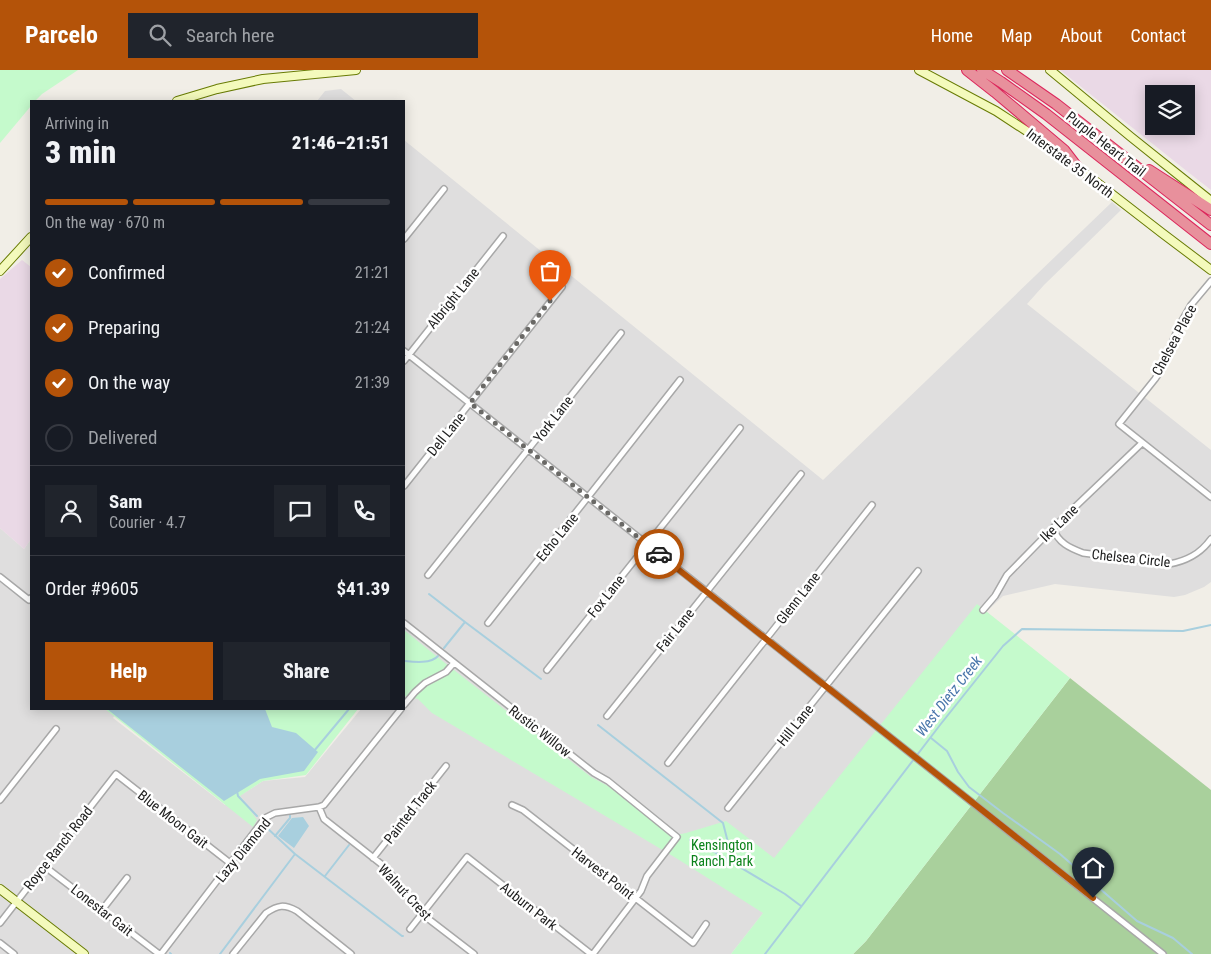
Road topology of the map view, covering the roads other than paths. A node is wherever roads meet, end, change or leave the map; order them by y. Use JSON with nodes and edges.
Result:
{"nodes":[{"id":1,"x":356,"y":70,"type":"edge"},
{"id":2,"x":919,"y":70,"type":"edge"},
{"id":3,"x":966,"y":70,"type":"edge"},
{"id":4,"x":982,"y":70,"type":"edge"},
{"id":5,"x":1007,"y":70,"type":"edge"},
{"id":6,"x":1050,"y":70,"type":"edge"},
{"id":7,"x":180,"y":100,"type":"edge"},
{"id":8,"x":1110,"y":146,"type":"junction"},
{"id":9,"x":1077,"y":167,"type":"junction"},
{"id":10,"x":444,"y":189,"type":"dead end"},
{"id":11,"x":1211,"y":201,"type":"edge"},
{"id":12,"x":1211,"y":210,"type":"edge"},
{"id":13,"x":1211,"y":225,"type":"edge"},
{"id":14,"x":503,"y":236,"type":"dead end"},
{"id":15,"x":30,"y":238,"type":"edge"},
{"id":16,"x":405,"y":238,"type":"edge"},
{"id":17,"x":1211,"y":244,"type":"edge"},
{"id":18,"x":1211,"y":270,"type":"edge"},
{"id":19,"x":0,"y":271,"type":"edge"},
{"id":20,"x":1211,"y":281,"type":"edge"},
{"id":21,"x":562,"y":287,"type":"dead end"},
{"id":22,"x":621,"y":333,"type":"dead end"},
{"id":23,"x":406,"y":353,"type":"edge"},
{"id":24,"x":680,"y":380,"type":"dead end"},
{"id":25,"x":470,"y":403,"type":"junction"},
{"id":26,"x":740,"y":428,"type":"dead end"},
{"id":27,"x":1142,"y":443,"type":"junction"},
{"id":28,"x":528,"y":450,"type":"junction"},
{"id":29,"x":801,"y":474,"type":"dead end"},
{"id":30,"x":405,"y":485,"type":"edge"},
{"id":31,"x":1211,"y":497,"type":"edge"},
{"id":32,"x":588,"y":498,"type":"junction"},
{"id":33,"x":872,"y":505,"type":"dead end"},
{"id":34,"x":1053,"y":528,"type":"junction"},
{"id":35,"x":1211,"y":540,"type":"edge"},
{"id":36,"x":647,"y":544,"type":"junction"},
{"id":37,"x":918,"y":571,"type":"dead end"},
{"id":38,"x":428,"y":575,"type":"dead end"},
{"id":39,"x":0,"y":577,"type":"edge"},
{"id":40,"x":706,"y":591,"type":"junction"},
{"id":41,"x":30,"y":599,"type":"edge"},
{"id":42,"x":983,"y":610,"type":"dead end"},
{"id":43,"x":488,"y":623,"type":"dead end"},
{"id":44,"x":405,"y":624,"type":"edge"},
{"id":45,"x":766,"y":639,"type":"junction"},
{"id":46,"x":454,"y":663,"type":"junction"},
{"id":47,"x":547,"y":670,"type":"dead end"},
{"id":48,"x":826,"y":686,"type":"junction"},
{"id":49,"x":405,"y":704,"type":"edge"},
{"id":50,"x":400,"y":710,"type":"edge"},
{"id":51,"x":607,"y":716,"type":"dead end"},
{"id":52,"x":56,"y":729,"type":"dead end"},
{"id":53,"x":668,"y":763,"type":"dead end"},
{"id":54,"x":446,"y":766,"type":"dead end"},
{"id":55,"x":116,"y":774,"type":"joint"},
{"id":56,"x":0,"y":800,"type":"edge"},
{"id":57,"x":512,"y":805,"type":"dead end"},
{"id":58,"x":319,"y":807,"type":"junction"},
{"id":59,"x":728,"y":808,"type":"dead end"},
{"id":60,"x":373,"y":858,"type":"junction"},
{"id":61,"x":230,"y":863,"type":"junction"},
{"id":62,"x":44,"y":866,"type":"junction"},
{"id":63,"x":127,"y":878,"type":"dead end"},
{"id":64,"x":0,"y":888,"type":"edge"},
{"id":65,"x":635,"y":898,"type":"junction"},
{"id":66,"x":16,"y":902,"type":"junction"},
{"id":67,"x":102,"y":910,"type":"junction"},
{"id":68,"x":422,"y":914,"type":"junction"},
{"id":69,"x":0,"y":923,"type":"edge"},
{"id":70,"x":706,"y":924,"type":"dead end"},
{"id":71,"x":410,"y":929,"type":"dead end"},
{"id":72,"x":0,"y":943,"type":"edge"},
{"id":73,"x":350,"y":953,"type":"edge"},
{"id":74,"x":14,"y":954,"type":"edge"},
{"id":75,"x":84,"y":954,"type":"edge"},
{"id":76,"x":160,"y":954,"type":"edge"},
{"id":77,"x":233,"y":954,"type":"edge"},
{"id":78,"x":474,"y":954,"type":"edge"},
{"id":79,"x":592,"y":954,"type":"edge"},
{"id":80,"x":1163,"y":954,"type":"edge"}],
"edges":[{"from":1,"to":7,"type":"main road"},
{"from":2,"to":9,"type":"main road","name":"Interstate 35 North"},
{"from":3,"to":9,"type":"highway"},
{"from":4,"to":17,"type":"highway","name":"Purple Heart Trail"},
{"from":5,"to":8,"type":"highway","name":"Purple Heart Trail"},
{"from":6,"to":11,"type":"main road"},
{"from":8,"to":12,"type":"highway"},
{"from":8,"to":13,"type":"highway","name":"Purple Heart Trail"},
{"from":9,"to":18,"type":"main road","name":"Interstate 35 North"},
{"from":10,"to":16,"type":"street"},
{"from":14,"to":23,"type":"street","name":"Albright Lane"},
{"from":15,"to":19,"type":"main road"},
{"from":20,"to":27,"type":"street","name":"Chelsea Place"},
{"from":21,"to":25,"type":"street","name":"Dell Lane"},
{"from":22,"to":28,"type":"street","name":"York Lane"},
{"from":23,"to":25,"type":"street"},
{"from":24,"to":32,"type":"street","name":"Echo Lane"},
{"from":25,"to":28,"type":"street"},
{"from":25,"to":30,"type":"street","name":"Dell Lane"},
{"from":26,"to":36,"type":"street","name":"Fox Lane"},
{"from":27,"to":31,"type":"street"},
{"from":27,"to":34,"type":"street","name":"Ike Lane"},
{"from":28,"to":32,"type":"street"},
{"from":28,"to":38,"type":"street","name":"York Lane"},
{"from":29,"to":40,"type":"street","name":"Fair Lane"},
{"from":32,"to":36,"type":"street"},
{"from":32,"to":43,"type":"street","name":"Echo Lane"},
{"from":33,"to":45,"type":"street","name":"Glenn Lane"},
{"from":34,"to":35,"type":"street","name":"Chelsea Circle"},
{"from":34,"to":42,"type":"street","name":"Ike Lane"},
{"from":36,"to":40,"type":"street"},
{"from":36,"to":47,"type":"street","name":"Fox Lane"},
{"from":37,"to":48,"type":"street","name":"Hill Lane"},
{"from":39,"to":41,"type":"street"},
{"from":40,"to":45,"type":"street"},
{"from":40,"to":51,"type":"street","name":"Fair Lane"},
{"from":44,"to":46,"type":"street","name":"Rustic Willow"},
{"from":45,"to":48,"type":"street"},
{"from":45,"to":53,"type":"street","name":"Glenn Lane"},
{"from":46,"to":49,"type":"street"},
{"from":46,"to":65,"type":"street","name":"Rustic Willow"},
{"from":48,"to":59,"type":"street","name":"Hill Lane"},
{"from":48,"to":80,"type":"street"},
{"from":50,"to":58,"type":"street"},
{"from":52,"to":56,"type":"street"},
{"from":54,"to":60,"type":"street","name":"Painted Track"},
{"from":55,"to":61,"type":"street","name":"Blue Moon Gait"},
{"from":55,"to":62,"type":"street","name":"Royce Ranch Road"},
{"from":57,"to":65,"type":"street","name":"Harvest Point"},
{"from":58,"to":60,"type":"street","name":"Walnut Crest"},
{"from":58,"to":61,"type":"street","name":"Lazy Diamond"},
{"from":60,"to":68,"type":"street","name":"Walnut Crest"},
{"from":61,"to":76,"type":"street","name":"Lazy Diamond"},
{"from":62,"to":66,"type":"street","name":"Royce Ranch Road"},
{"from":62,"to":67,"type":"street","name":"Lonestar Gait"},
{"from":63,"to":67,"type":"street"},
{"from":64,"to":66,"type":"main road"},
{"from":65,"to":70,"type":"street","name":"Harvest Point"},
{"from":65,"to":79,"type":"street"},
{"from":66,"to":69,"type":"street","name":"Royce Ranch Road"},
{"from":66,"to":75,"type":"main road"},
{"from":67,"to":76,"type":"street","name":"Lonestar Gait"},
{"from":68,"to":71,"type":"street"},
{"from":68,"to":78,"type":"street","name":"Walnut Crest"},
{"from":68,"to":79,"type":"street","name":"Auburn Park"},
{"from":72,"to":74,"type":"street"},
{"from":73,"to":77,"type":"street"}]}
